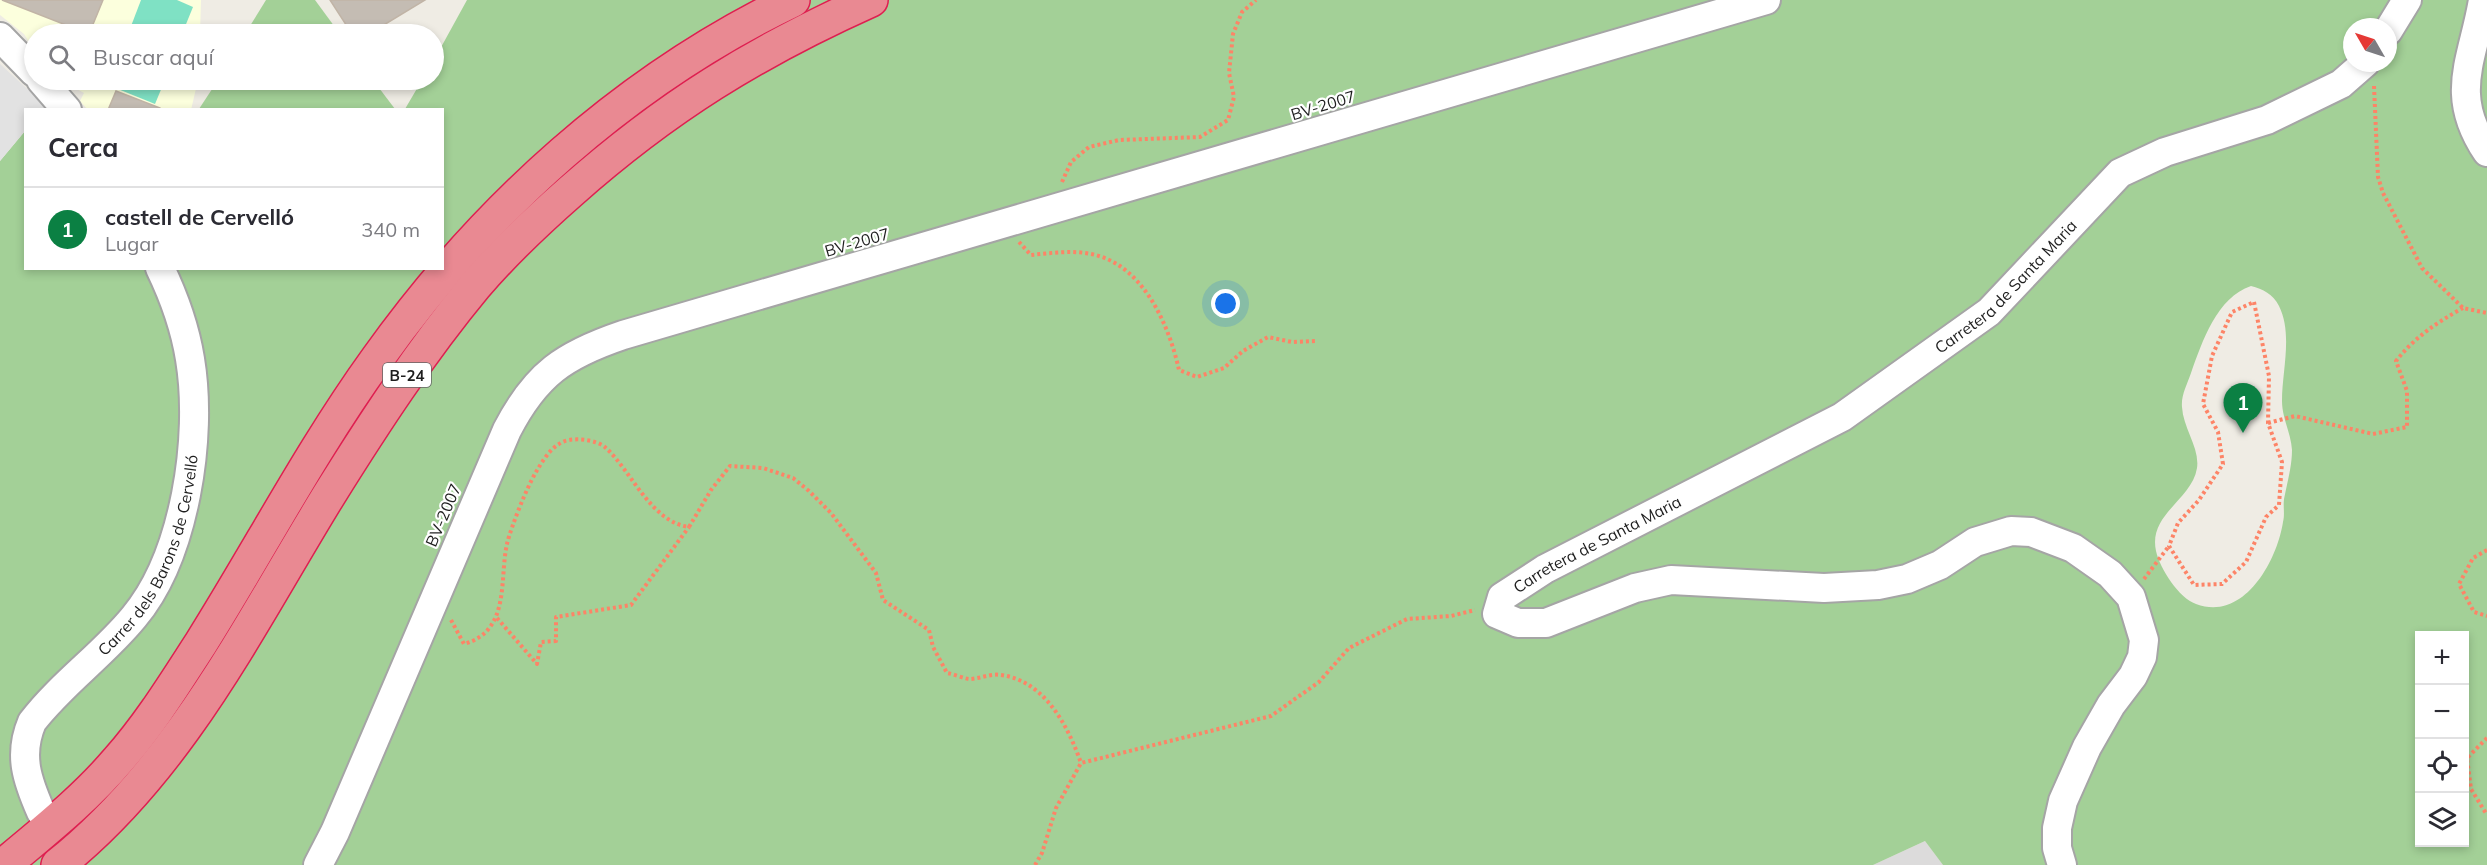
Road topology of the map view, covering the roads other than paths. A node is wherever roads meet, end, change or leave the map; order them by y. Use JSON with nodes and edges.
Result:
{"nodes":[{"id":1,"x":793,"y":0,"type":"edge"},
{"id":2,"x":871,"y":0,"type":"edge"},
{"id":3,"x":1766,"y":0,"type":"edge"},
{"id":4,"x":2407,"y":0,"type":"edge"},
{"id":5,"x":2483,"y":0,"type":"edge"},
{"id":6,"x":2396,"y":18,"type":"edge"},
{"id":7,"x":0,"y":37,"type":"edge"},
{"id":8,"x":24,"y":62,"type":"edge"},
{"id":9,"x":2355,"y":72,"type":"edge"},
{"id":10,"x":50,"y":90,"type":"edge"},
{"id":11,"x":65,"y":108,"type":"edge"},
{"id":12,"x":2487,"y":152,"type":"edge"},
{"id":13,"x":161,"y":270,"type":"edge"},
{"id":14,"x":40,"y":812,"type":"dead end"},
{"id":15,"x":4,"y":865,"type":"edge"},
{"id":16,"x":58,"y":865,"type":"edge"},
{"id":17,"x":318,"y":865,"type":"edge"},
{"id":18,"x":2062,"y":865,"type":"edge"}],
"edges":[{"from":1,"to":15,"type":"highway","number":"B-24"},
{"from":2,"to":16,"type":"highway","number":"B-24"},
{"from":3,"to":17,"type":"street","number":"BV-2007"},
{"from":4,"to":6,"type":"street"},
{"from":5,"to":12,"type":"street"},
{"from":7,"to":8,"type":"street"},
{"from":9,"to":18,"type":"street","name":"Carretera de Santa Maria"},
{"from":10,"to":11,"type":"street"},
{"from":13,"to":14,"type":"street","name":"Carrer dels Barons de Cervelló"}]}
